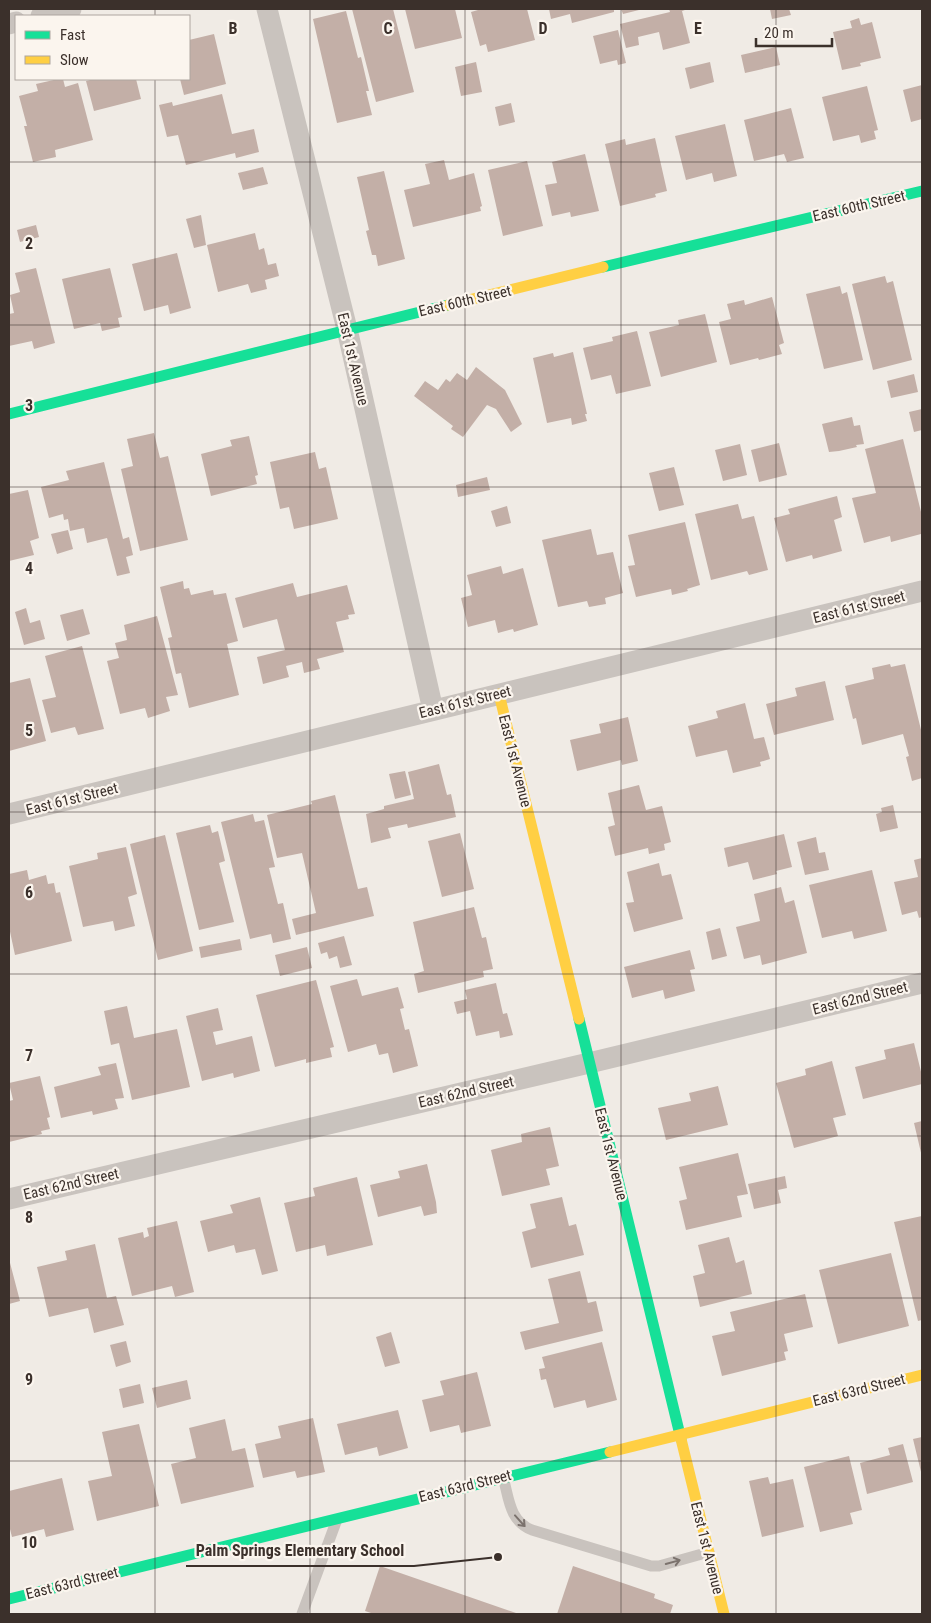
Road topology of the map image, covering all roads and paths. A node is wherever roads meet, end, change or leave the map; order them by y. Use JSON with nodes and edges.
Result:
{"nodes":[{"id":1,"x":71,"y":9,"type":"edge"},
{"id":2,"x":267,"y":9,"type":"edge"},
{"id":3,"x":45,"y":15,"type":"edge"},
{"id":4,"x":922,"y":191,"type":"edge"},
{"id":5,"x":347,"y":329,"type":"junction"},
{"id":6,"x":9,"y":414,"type":"edge"},
{"id":7,"x":922,"y":592,"type":"edge"},
{"id":8,"x":499,"y":694,"type":"junction"},
{"id":9,"x":433,"y":710,"type":"junction"},
{"id":10,"x":9,"y":814,"type":"edge"},
{"id":11,"x":922,"y":983,"type":"edge"},
{"id":12,"x":589,"y":1063,"type":"junction"},
{"id":13,"x":9,"y":1199,"type":"edge"},
{"id":14,"x":922,"y":1374,"type":"edge"},
{"id":15,"x":679,"y":1433,"type":"junction"},
{"id":16,"x":503,"y":1477,"type":"junction"},
{"id":17,"x":337,"y":1518,"type":"junction"},
{"id":18,"x":709,"y":1552,"type":"junction"},
{"id":19,"x":9,"y":1599,"type":"edge"},
{"id":20,"x":302,"y":1614,"type":"edge"},
{"id":21,"x":724,"y":1614,"type":"edge"}],
"edges":[{"from":1,"to":3,"type":"street"},
{"from":2,"to":5,"type":"street","name":"East 1st Avenue"},
{"from":4,"to":5,"type":"street","name":"East 60th Street"},
{"from":5,"to":6,"type":"street","name":"East 60th Street"},
{"from":5,"to":9,"type":"street","name":"East 1st Avenue"},
{"from":7,"to":8,"type":"street","name":"East 61st Street"},
{"from":8,"to":9,"type":"street","name":"East 61st Street"},
{"from":8,"to":12,"type":"street","name":"East 1st Avenue"},
{"from":9,"to":10,"type":"street","name":"East 61st Street"},
{"from":11,"to":12,"type":"street","name":"East 62nd Street"},
{"from":12,"to":13,"type":"street","name":"East 62nd Street"},
{"from":12,"to":15,"type":"street","name":"East 1st Avenue"},
{"from":14,"to":15,"type":"street","name":"East 63rd Street"},
{"from":15,"to":16,"type":"street","name":"East 63rd Street"},
{"from":15,"to":18,"type":"street","name":"East 1st Avenue"},
{"from":16,"to":17,"type":"street","name":"East 63rd Street"},
{"from":16,"to":18,"type":"lane","one_way":true},
{"from":17,"to":19,"type":"street","name":"East 63rd Street"},
{"from":17,"to":20,"type":"lane"},
{"from":18,"to":21,"type":"street","name":"East 1st Avenue"}]}
